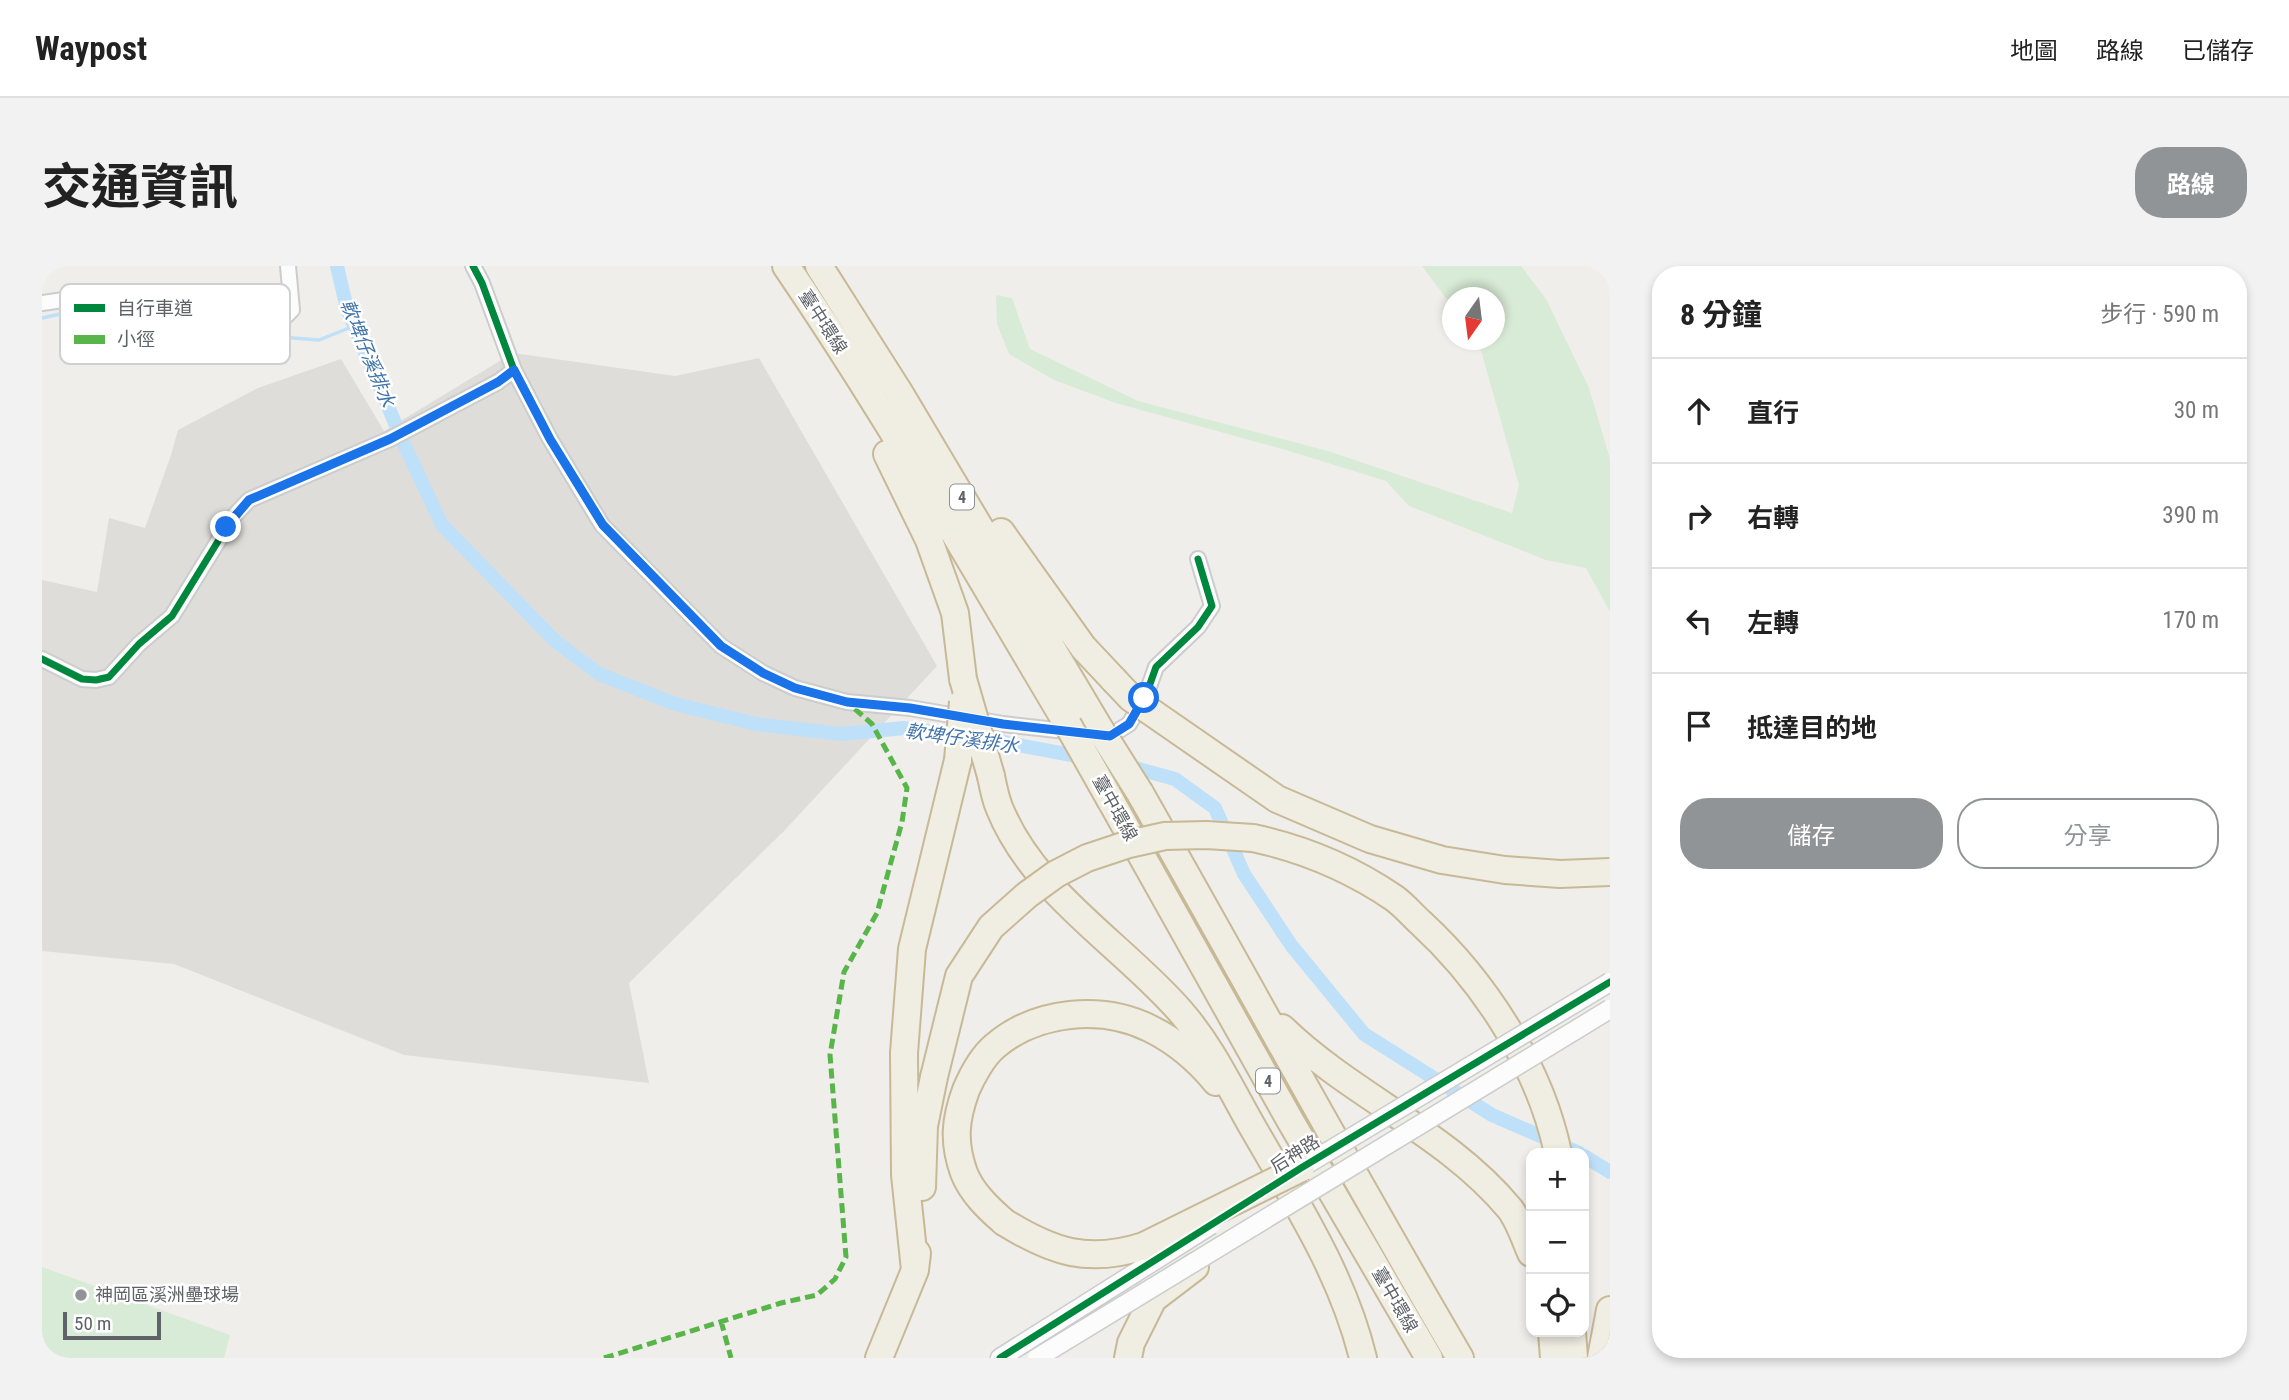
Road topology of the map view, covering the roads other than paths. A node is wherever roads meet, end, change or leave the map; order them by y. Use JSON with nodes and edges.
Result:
{"nodes":[{"id":1,"x":288,"y":266,"type":"edge"},
{"id":2,"x":473,"y":266,"type":"edge"},
{"id":3,"x":784,"y":266,"type":"edge"},
{"id":4,"x":819,"y":266,"type":"edge"},
{"id":5,"x":290,"y":284,"type":"edge"},
{"id":6,"x":290,"y":288,"type":"edge"},
{"id":7,"x":60,"y":300,"type":"edge"},
{"id":8,"x":42,"y":303,"type":"edge"},
{"id":9,"x":290,"y":312,"type":"edge"},
{"id":10,"x":514,"y":370,"type":"junction"},
{"id":11,"x":899,"y":391,"type":"junction"},
{"id":12,"x":1198,"y":559,"type":"dead end"},
{"id":13,"x":42,"y":659,"type":"edge"},
{"id":14,"x":963,"y":679,"type":"junction"},
{"id":15,"x":1610,"y":872,"type":"edge"},
{"id":16,"x":1610,"y":982,"type":"edge"},
{"id":17,"x":1260,"y":1003,"type":"junction"},
{"id":18,"x":1610,"y":1009,"type":"edge"},
{"id":19,"x":1250,"y":1123,"type":"junction"},
{"id":20,"x":1556,"y":1146,"type":"edge"},
{"id":21,"x":1301,"y":1168,"type":"junction"},
{"id":22,"x":1232,"y":1239,"type":"junction"},
{"id":23,"x":1526,"y":1242,"type":"edge"},
{"id":24,"x":915,"y":1270,"type":"junction"},
{"id":25,"x":1341,"y":1288,"type":"junction"},
{"id":26,"x":1610,"y":1310,"type":"edge"},
{"id":27,"x":1552,"y":1337,"type":"edge"},
{"id":28,"x":1572,"y":1337,"type":"edge"},
{"id":29,"x":879,"y":1358,"type":"edge"},
{"id":30,"x":1000,"y":1358,"type":"edge"},
{"id":31,"x":1037,"y":1358,"type":"edge"},
{"id":32,"x":1128,"y":1358,"type":"edge"},
{"id":33,"x":1363,"y":1358,"type":"edge"},
{"id":34,"x":1375,"y":1358,"type":"edge"},
{"id":35,"x":1429,"y":1358,"type":"edge"},
{"id":36,"x":1460,"y":1358,"type":"edge"},
{"id":37,"x":1553,"y":1358,"type":"edge"},
{"id":38,"x":1574,"y":1358,"type":"edge"},
{"id":39,"x":1601,"y":1358,"type":"edge"}],
"edges":[{"from":1,"to":5,"type":"street"},
{"from":2,"to":10,"type":"street"},
{"from":3,"to":14,"type":"highway"},
{"from":3,"to":35,"type":"highway","name":"臺中環線","number":"4","bridge":true},
{"from":4,"to":11,"type":"highway","name":"臺中環線","number":"4"},
{"from":6,"to":9,"type":"street"},
{"from":7,"to":8,"type":"street"},
{"from":10,"to":12,"type":"street"},
{"from":10,"to":13,"type":"street"},
{"from":11,"to":15,"type":"highway","bridge":true},
{"from":11,"to":17,"type":"highway","name":"臺中環線","number":"4","bridge":true},
{"from":14,"to":19,"type":"highway","bridge":true},
{"from":14,"to":24,"type":"highway","bridge":true},
{"from":16,"to":21,"type":"street","name":"后神路","bridge":true},
{"from":17,"to":23,"type":"highway"},
{"from":17,"to":36,"type":"highway","name":"臺中環線","number":"4"},
{"from":18,"to":22,"type":"street","bridge":true},
{"from":19,"to":21,"type":"highway","bridge":true},
{"from":19,"to":25,"type":"highway"},
{"from":20,"to":24,"type":"highway","bridge":true},
{"from":21,"to":30,"type":"street","name":"后神路","bridge":true},
{"from":22,"to":31,"type":"street","bridge":true},
{"from":22,"to":32,"type":"highway","bridge":true},
{"from":24,"to":29,"type":"highway"},
{"from":25,"to":33,"type":"highway"},
{"from":25,"to":34,"type":"highway"},
{"from":26,"to":39,"type":"highway"},
{"from":27,"to":37,"type":"highway"},
{"from":28,"to":38,"type":"highway"}]}
